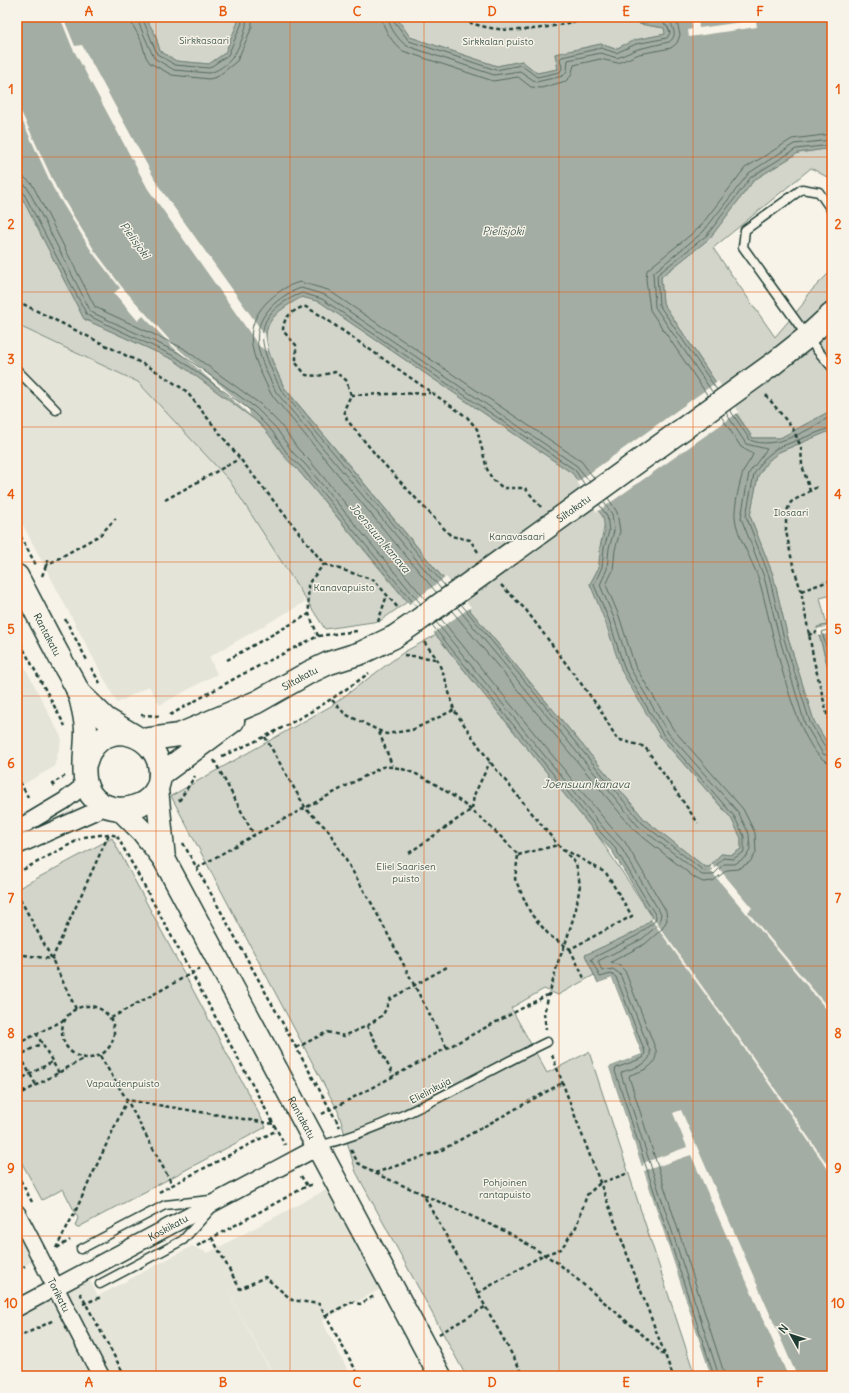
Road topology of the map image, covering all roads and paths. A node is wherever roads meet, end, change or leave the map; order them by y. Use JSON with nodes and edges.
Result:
{"nodes":[{"id":1,"x":456,"y":17,"type":"edge"},
{"id":2,"x":593,"y":17,"type":"edge"},
{"id":3,"x":832,"y":210,"type":"edge"},
{"id":4,"x":17,"y":301,"type":"edge"},
{"id":5,"x":832,"y":314,"type":"edge"},
{"id":6,"x":807,"y":337,"type":"junction"},
{"id":7,"x":832,"y":367,"type":"edge"},
{"id":8,"x":17,"y":370,"type":"edge"},
{"id":9,"x":762,"y":390,"type":"dead end"},
{"id":10,"x":431,"y":393,"type":"junction"},
{"id":11,"x":351,"y":395,"type":"junction"},
{"id":12,"x":56,"y":410,"type":"dead end"},
{"id":13,"x":239,"y":460,"type":"junction"},
{"id":14,"x":817,"y":487,"type":"dead end"},
{"id":15,"x":810,"y":491,"type":"junction"},
{"id":16,"x":165,"y":500,"type":"dead end"},
{"id":17,"x":544,"y":512,"type":"dead end"},
{"id":18,"x":116,"y":518,"type":"dead end"},
{"id":19,"x":17,"y":530,"type":"edge"},
{"id":20,"x":481,"y":557,"type":"dead end"},
{"id":21,"x":49,"y":558,"type":"dead end"},
{"id":22,"x":324,"y":564,"type":"junction"},
{"id":23,"x":45,"y":566,"type":"junction"},
{"id":24,"x":17,"y":576,"type":"edge"},
{"id":25,"x":42,"y":576,"type":"junction"},
{"id":26,"x":497,"y":580,"type":"dead end"},
{"id":27,"x":832,"y":580,"type":"edge"},
{"id":28,"x":44,"y":581,"type":"dead end"},
{"id":29,"x":801,"y":591,"type":"junction"},
{"id":30,"x":387,"y":595,"type":"junction"},
{"id":31,"x":401,"y":612,"type":"dead end"},
{"id":32,"x":61,"y":613,"type":"dead end"},
{"id":33,"x":309,"y":614,"type":"junction"},
{"id":34,"x":361,"y":630,"type":"dead end"},
{"id":35,"x":818,"y":632,"type":"dead end"},
{"id":36,"x":808,"y":635,"type":"junction"},
{"id":37,"x":318,"y":636,"type":"junction"},
{"id":38,"x":419,"y":636,"type":"dead end"},
{"id":39,"x":17,"y":637,"type":"edge"},
{"id":40,"x":390,"y":640,"type":"junction"},
{"id":41,"x":23,"y":648,"type":"junction"},
{"id":42,"x":17,"y":652,"type":"edge"},
{"id":43,"x":437,"y":659,"type":"junction"},
{"id":44,"x":227,"y":660,"type":"dead end"},
{"id":45,"x":102,"y":686,"type":"dead end"},
{"id":46,"x":78,"y":692,"type":"junction"},
{"id":47,"x":257,"y":702,"type":"junction"},
{"id":48,"x":454,"y":710,"type":"junction"},
{"id":49,"x":168,"y":716,"type":"dead end"},
{"id":50,"x":832,"y":724,"type":"edge"},
{"id":51,"x":68,"y":732,"type":"dead end"},
{"id":52,"x":379,"y":732,"type":"junction"},
{"id":53,"x":138,"y":737,"type":"junction"},
{"id":54,"x":265,"y":738,"type":"junction"},
{"id":55,"x":213,"y":759,"type":"junction"},
{"id":56,"x":490,"y":762,"type":"junction"},
{"id":57,"x":208,"y":763,"type":"dead end"},
{"id":58,"x":392,"y":765,"type":"junction"},
{"id":59,"x":80,"y":774,"type":"junction"},
{"id":60,"x":20,"y":782,"type":"dead end"},
{"id":61,"x":158,"y":782,"type":"junction"},
{"id":62,"x":53,"y":783,"type":"dead end"},
{"id":63,"x":28,"y":797,"type":"dead end"},
{"id":64,"x":114,"y":808,"type":"junction"},
{"id":65,"x":306,"y":809,"type":"junction"},
{"id":66,"x":472,"y":809,"type":"junction"},
{"id":67,"x":698,"y":824,"type":"dead end"},
{"id":68,"x":17,"y":829,"type":"edge"},
{"id":69,"x":108,"y":834,"type":"dead end"},
{"id":70,"x":254,"y":835,"type":"junction"},
{"id":71,"x":117,"y":836,"type":"dead end"},
{"id":72,"x":181,"y":839,"type":"dead end"},
{"id":73,"x":558,"y":845,"type":"junction"},
{"id":74,"x":17,"y":846,"type":"edge"},
{"id":75,"x":409,"y":852,"type":"dead end"},
{"id":76,"x":518,"y":855,"type":"junction"},
{"id":77,"x":164,"y":859,"type":"junction"},
{"id":78,"x":197,"y":868,"type":"junction"},
{"id":79,"x":17,"y":893,"type":"edge"},
{"id":80,"x":565,"y":945,"type":"junction"},
{"id":81,"x":570,"y":949,"type":"junction"},
{"id":82,"x":17,"y":954,"type":"edge"},
{"id":83,"x":52,"y":959,"type":"junction"},
{"id":84,"x":447,"y":967,"type":"dead end"},
{"id":85,"x":192,"y":973,"type":"junction"},
{"id":86,"x":585,"y":980,"type":"dead end"},
{"id":87,"x":414,"y":986,"type":"junction"},
{"id":88,"x":551,"y":992,"type":"junction"},
{"id":89,"x":76,"y":1009,"type":"junction"},
{"id":90,"x":111,"y":1018,"type":"junction"},
{"id":91,"x":64,"y":1020,"type":"junction"},
{"id":92,"x":367,"y":1026,"type":"junction"},
{"id":93,"x":36,"y":1033,"type":"junction"},
{"id":94,"x":547,"y":1042,"type":"junction"},
{"id":95,"x":17,"y":1044,"type":"edge"},
{"id":96,"x":42,"y":1044,"type":"junction"},
{"id":97,"x":296,"y":1048,"type":"junction"},
{"id":98,"x":448,"y":1048,"type":"junction"},
{"id":99,"x":17,"y":1050,"type":"edge"},
{"id":100,"x":18,"y":1056,"type":"edge"},
{"id":101,"x":100,"y":1056,"type":"junction"},
{"id":102,"x":83,"y":1058,"type":"junction"},
{"id":103,"x":52,"y":1062,"type":"junction"},
{"id":104,"x":59,"y":1073,"type":"junction"},
{"id":105,"x":30,"y":1074,"type":"junction"},
{"id":106,"x":394,"y":1076,"type":"junction"},
{"id":107,"x":18,"y":1080,"type":"edge"},
{"id":108,"x":562,"y":1083,"type":"junction"},
{"id":109,"x":36,"y":1086,"type":"junction"},
{"id":110,"x":25,"y":1092,"type":"junction"},
{"id":111,"x":17,"y":1096,"type":"edge"},
{"id":112,"x":127,"y":1100,"type":"junction"},
{"id":113,"x":274,"y":1124,"type":"junction"},
{"id":114,"x":279,"y":1134,"type":"dead end"},
{"id":115,"x":318,"y":1147,"type":"junction"},
{"id":116,"x":358,"y":1163,"type":"dead end"},
{"id":117,"x":374,"y":1173,"type":"junction"},
{"id":118,"x":629,"y":1173,"type":"dead end"},
{"id":119,"x":600,"y":1183,"type":"junction"},
{"id":120,"x":172,"y":1184,"type":"dead end"},
{"id":121,"x":318,"y":1184,"type":"dead end"},
{"id":122,"x":423,"y":1194,"type":"junction"},
{"id":123,"x":221,"y":1198,"type":"junction"},
{"id":124,"x":17,"y":1213,"type":"edge"},
{"id":125,"x":56,"y":1248,"type":"dead end"},
{"id":126,"x":81,"y":1250,"type":"dead end"},
{"id":127,"x":543,"y":1255,"type":"junction"},
{"id":128,"x":100,"y":1284,"type":"dead end"},
{"id":129,"x":55,"y":1287,"type":"junction"},
{"id":130,"x":478,"y":1293,"type":"junction"},
{"id":131,"x":378,"y":1294,"type":"dead end"},
{"id":132,"x":86,"y":1303,"type":"dead end"},
{"id":133,"x":17,"y":1308,"type":"edge"},
{"id":134,"x":485,"y":1308,"type":"junction"},
{"id":135,"x":326,"y":1316,"type":"junction"},
{"id":136,"x":450,"y":1328,"type":"dead end"},
{"id":137,"x":666,"y":1356,"type":"junction"},
{"id":138,"x":101,"y":1376,"type":"edge"},
{"id":139,"x":125,"y":1376,"type":"edge"},
{"id":140,"x":359,"y":1376,"type":"edge"},
{"id":141,"x":440,"y":1376,"type":"edge"},
{"id":142,"x":524,"y":1376,"type":"edge"},
{"id":143,"x":673,"y":1376,"type":"edge"}],
"edges":[{"from":1,"to":2,"type":"path"},
{"from":3,"to":6,"type":"lane"},
{"from":4,"to":13,"type":"path"},
{"from":5,"to":6,"type":"main road","name":"Siltakatu"},
{"from":6,"to":7,"type":"lane"},
{"from":6,"to":40,"type":"main road","name":"Siltakatu","bridge":true},
{"from":8,"to":12,"type":"lane"},
{"from":9,"to":15,"type":"path"},
{"from":10,"to":11,"type":"path"},
{"from":10,"to":11,"type":"path"},
{"from":10,"to":17,"type":"path"},
{"from":11,"to":20,"type":"path"},
{"from":13,"to":16,"type":"path"},
{"from":13,"to":22,"type":"path"},
{"from":14,"to":15,"type":"path"},
{"from":15,"to":29,"type":"path"},
{"from":18,"to":23,"type":"path"},
{"from":19,"to":25,"type":"path"},
{"from":21,"to":23,"type":"path"},
{"from":22,"to":30,"type":"path"},
{"from":22,"to":33,"type":"path"},
{"from":23,"to":25,"type":"path"},
{"from":24,"to":46,"type":"main road","name":"Rantakatu"},
{"from":25,"to":28,"type":"path"},
{"from":26,"to":67,"type":"path"},
{"from":27,"to":29,"type":"path"},
{"from":29,"to":36,"type":"path"},
{"from":30,"to":31,"type":"path"},
{"from":30,"to":40,"type":"path"},
{"from":32,"to":45,"type":"path"},
{"from":33,"to":37,"type":"path"},
{"from":33,"to":44,"type":"path"},
{"from":34,"to":37,"type":"path"},
{"from":35,"to":36,"type":"path"},
{"from":36,"to":50,"type":"path"},
{"from":37,"to":49,"type":"path"},
{"from":38,"to":43,"type":"path"},
{"from":39,"to":41,"type":"path"},
{"from":40,"to":43,"type":"path"},
{"from":40,"to":47,"type":"main road","name":"Siltakatu"},
{"from":41,"to":42,"type":"path"},
{"from":41,"to":51,"type":"path"},
{"from":43,"to":48,"type":"path"},
{"from":46,"to":53,"type":"main road","name":"Rantakatu"},
{"from":46,"to":59,"type":"main road","name":"Rantakatu"},
{"from":47,"to":53,"type":"main road","name":"Siltakatu"},
{"from":47,"to":61,"type":"main road","name":"Siltakatu"},
{"from":48,"to":52,"type":"path"},
{"from":48,"to":56,"type":"path"},
{"from":52,"to":54,"type":"path"},
{"from":52,"to":58,"type":"path"},
{"from":53,"to":59,"type":"main road"},
{"from":53,"to":61,"type":"main road"},
{"from":54,"to":55,"type":"path"},
{"from":54,"to":65,"type":"path"},
{"from":55,"to":57,"type":"path"},
{"from":55,"to":70,"type":"path"},
{"from":56,"to":66,"type":"path"},
{"from":56,"to":73,"type":"path"},
{"from":58,"to":65,"type":"path"},
{"from":58,"to":66,"type":"path"},
{"from":59,"to":62,"type":"path"},
{"from":59,"to":64,"type":"main road"},
{"from":59,"to":68,"type":"street"},
{"from":60,"to":63,"type":"path"},
{"from":61,"to":64,"type":"main road"},
{"from":61,"to":77,"type":"main road","name":"Rantakatu"},
{"from":64,"to":74,"type":"street"},
{"from":64,"to":77,"type":"main road","name":"Rantakatu"},
{"from":65,"to":70,"type":"path"},
{"from":65,"to":87,"type":"path"},
{"from":66,"to":75,"type":"path"},
{"from":66,"to":76,"type":"path"},
{"from":69,"to":83,"type":"path"},
{"from":70,"to":78,"type":"path"},
{"from":71,"to":85,"type":"path"},
{"from":72,"to":78,"type":"path"},
{"from":73,"to":76,"type":"path"},
{"from":73,"to":80,"type":"path"},
{"from":73,"to":81,"type":"path"},
{"from":76,"to":80,"type":"path"},
{"from":77,"to":115,"type":"main road","name":"Rantakatu"},
{"from":78,"to":97,"type":"path"},
{"from":79,"to":83,"type":"path"},
{"from":80,"to":81,"type":"path"},
{"from":80,"to":88,"type":"path"},
{"from":81,"to":86,"type":"path"},
{"from":82,"to":83,"type":"path"},
{"from":83,"to":89,"type":"path"},
{"from":84,"to":87,"type":"path"},
{"from":85,"to":90,"type":"path"},
{"from":85,"to":113,"type":"path"},
{"from":87,"to":92,"type":"path"},
{"from":87,"to":98,"type":"path"},
{"from":88,"to":94,"type":"path"},
{"from":88,"to":98,"type":"path"},
{"from":89,"to":90,"type":"path"},
{"from":89,"to":91,"type":"path"},
{"from":90,"to":101,"type":"path"},
{"from":91,"to":93,"type":"path"},
{"from":91,"to":102,"type":"path"},
{"from":92,"to":97,"type":"path"},
{"from":92,"to":106,"type":"path"},
{"from":93,"to":95,"type":"path"},
{"from":93,"to":96,"type":"path"},
{"from":94,"to":108,"type":"path"},
{"from":94,"to":115,"type":"lane","name":"Elielinkuja"},
{"from":96,"to":100,"type":"path"},
{"from":96,"to":103,"type":"path"},
{"from":97,"to":106,"type":"path"},
{"from":98,"to":106,"type":"path"},
{"from":99,"to":100,"type":"path"},
{"from":100,"to":105,"type":"path"},
{"from":101,"to":102,"type":"path"},
{"from":101,"to":112,"type":"path"},
{"from":102,"to":104,"type":"path"},
{"from":103,"to":104,"type":"path"},
{"from":103,"to":105,"type":"path"},
{"from":104,"to":109,"type":"path"},
{"from":105,"to":107,"type":"path"},
{"from":105,"to":109,"type":"path"},
{"from":107,"to":110,"type":"path"},
{"from":108,"to":117,"type":"path"},
{"from":108,"to":119,"type":"path"},
{"from":109,"to":110,"type":"path"},
{"from":110,"to":111,"type":"path"},
{"from":112,"to":113,"type":"path"},
{"from":112,"to":120,"type":"path"},
{"from":112,"to":125,"type":"path"},
{"from":113,"to":114,"type":"path"},
{"from":115,"to":123,"type":"street","name":"Koskikatu"},
{"from":115,"to":141,"type":"main road","name":"Rantakatu"},
{"from":116,"to":117,"type":"path"},
{"from":117,"to":122,"type":"path"},
{"from":118,"to":119,"type":"path"},
{"from":119,"to":127,"type":"path"},
{"from":119,"to":137,"type":"path"},
{"from":121,"to":135,"type":"path"},
{"from":122,"to":127,"type":"path"},
{"from":122,"to":130,"type":"path"},
{"from":123,"to":126,"type":"lane"},
{"from":123,"to":128,"type":"lane"},
{"from":123,"to":129,"type":"street","name":"Koskikatu"},
{"from":124,"to":129,"type":"street","name":"Torikatu"},
{"from":127,"to":130,"type":"path"},
{"from":127,"to":137,"type":"path"},
{"from":129,"to":133,"type":"street","name":"Koskikatu"},
{"from":129,"to":138,"type":"street","name":"Torikatu"},
{"from":130,"to":134,"type":"path"},
{"from":131,"to":135,"type":"path"},
{"from":132,"to":139,"type":"path"},
{"from":134,"to":136,"type":"path"},
{"from":134,"to":142,"type":"path"},
{"from":135,"to":140,"type":"path"},
{"from":137,"to":143,"type":"path"}]}
